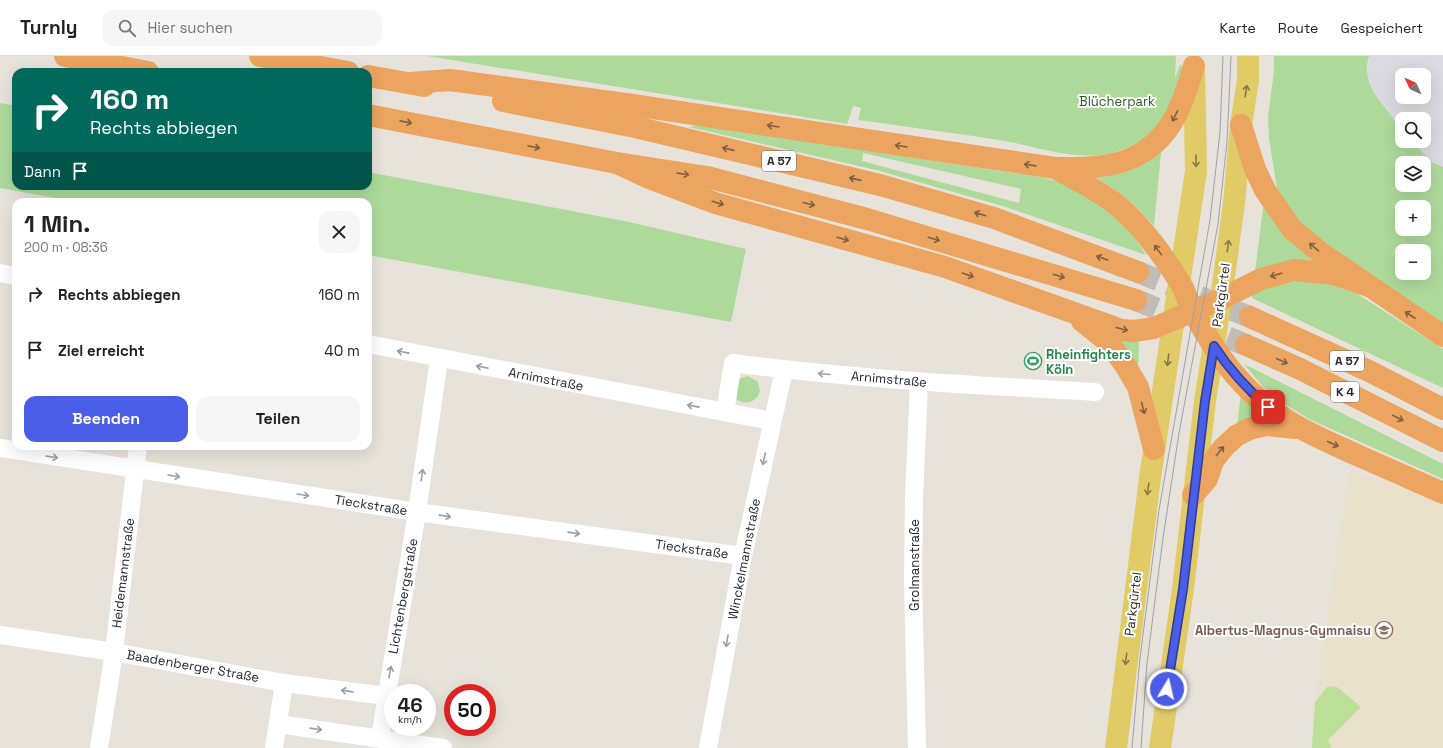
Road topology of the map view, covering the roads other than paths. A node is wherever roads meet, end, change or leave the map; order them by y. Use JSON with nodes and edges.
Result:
{"nodes":[{"id":1,"x":65,"y":56,"type":"edge"},
{"id":2,"x":260,"y":56,"type":"edge"},
{"id":3,"x":1248,"y":56,"type":"edge"},
{"id":4,"x":1194,"y":61,"type":"edge"},
{"id":5,"x":127,"y":68,"type":"edge"},
{"id":6,"x":326,"y":68,"type":"edge"},
{"id":7,"x":372,"y":77,"type":"edge"},
{"id":8,"x":410,"y":83,"type":"junction"},
{"id":9,"x":372,"y":116,"type":"edge"},
{"id":10,"x":1241,"y":125,"type":"junction"},
{"id":11,"x":617,"y":163,"type":"junction"},
{"id":12,"x":1055,"y":168,"type":"junction"},
{"id":13,"x":1138,"y":272,"type":"tunnel mouth"},
{"id":14,"x":0,"y":273,"type":"edge"},
{"id":15,"x":12,"y":275,"type":"edge"},
{"id":16,"x":1180,"y":282,"type":"junction"},
{"id":17,"x":1368,"y":286,"type":"junction"},
{"id":18,"x":1221,"y":299,"type":"junction"},
{"id":19,"x":1136,"y":300,"type":"tunnel mouth"},
{"id":20,"x":1045,"y":302,"type":"junction"},
{"id":21,"x":1194,"y":312,"type":"junction"},
{"id":22,"x":1250,"y":317,"type":"tunnel mouth"},
{"id":23,"x":1172,"y":322,"type":"junction"},
{"id":24,"x":1443,"y":336,"type":"edge"},
{"id":25,"x":372,"y":345,"type":"edge"},
{"id":26,"x":1246,"y":345,"type":"tunnel mouth"},
{"id":27,"x":1214,"y":346,"type":"junction"},
{"id":28,"x":439,"y":359,"type":"junction"},
{"id":29,"x":784,"y":370,"type":"junction"},
{"id":30,"x":919,"y":382,"type":"junction"},
{"id":31,"x":1095,"y":392,"type":"dead end"},
{"id":32,"x":1443,"y":409,"type":"edge"},
{"id":33,"x":725,"y":412,"type":"junction"},
{"id":34,"x":772,"y":421,"type":"junction"},
{"id":35,"x":1297,"y":428,"type":"junction"},
{"id":36,"x":1443,"y":441,"type":"edge"},
{"id":37,"x":0,"y":448,"type":"edge"},
{"id":38,"x":1154,"y":449,"type":"junction"},
{"id":39,"x":12,"y":450,"type":"edge"},
{"id":40,"x":12,"y":450,"type":"edge"},
{"id":41,"x":138,"y":450,"type":"edge"},
{"id":42,"x":136,"y":470,"type":"junction"},
{"id":43,"x":1443,"y":493,"type":"edge"},
{"id":44,"x":1193,"y":496,"type":"junction"},
{"id":45,"x":417,"y":512,"type":"junction"},
{"id":46,"x":743,"y":556,"type":"junction"},
{"id":47,"x":0,"y":635,"type":"edge"},
{"id":48,"x":114,"y":652,"type":"junction"},
{"id":49,"x":284,"y":682,"type":"junction"},
{"id":50,"x":388,"y":684,"type":"edge"},
{"id":51,"x":384,"y":696,"type":"edge"},
{"id":52,"x":384,"y":710,"type":"edge"},
{"id":53,"x":278,"y":724,"type":"junction"},
{"id":54,"x":380,"y":738,"type":"junction"},
{"id":55,"x":99,"y":748,"type":"edge"},
{"id":56,"x":274,"y":748,"type":"edge"},
{"id":57,"x":442,"y":748,"type":"edge"},
{"id":58,"x":708,"y":748,"type":"edge"},
{"id":59,"x":917,"y":748,"type":"edge"},
{"id":60,"x":1116,"y":748,"type":"edge"},
{"id":61,"x":1160,"y":748,"type":"edge"}],
"edges":[{"from":1,"to":5,"type":"highway"},
{"from":2,"to":6,"type":"highway"},
{"from":10,"to":3,"type":"main road","name":"Parkgürtel","one_way":true},
{"from":4,"to":12,"type":"highway","one_way":true},
{"from":4,"to":16,"type":"main road","name":"Parkgürtel","one_way":true},
{"from":7,"to":8,"type":"highway","number":"A 57"},
{"from":12,"to":8,"type":"highway","one_way":true},
{"from":13,"to":8,"type":"highway","number":"A 57","one_way":true},
{"from":9,"to":11,"type":"highway","one_way":true},
{"from":17,"to":10,"type":"highway","one_way":true},
{"from":18,"to":10,"type":"main road","name":"Parkgürtel","one_way":true},
{"from":11,"to":19,"type":"highway","one_way":true},
{"from":11,"to":20,"type":"highway","one_way":true},
{"from":16,"to":12,"type":"highway","one_way":true},
{"from":14,"to":15,"type":"street"},
{"from":16,"to":21,"type":"highway"},
{"from":16,"to":23,"type":"main road","name":"Parkgürtel"},
{"from":17,"to":18,"type":"highway","one_way":true},
{"from":24,"to":17,"type":"highway","one_way":true},
{"from":18,"to":21,"type":"highway"},
{"from":18,"to":27,"type":"main road","name":"Parkgürtel"},
{"from":20,"to":23,"type":"highway","one_way":true},
{"from":20,"to":38,"type":"highway","one_way":true},
{"from":21,"to":23,"type":"highway"},
{"from":21,"to":27,"type":"highway"},
{"from":22,"to":32,"type":"highway","number":"A 57"},
{"from":23,"to":38,"type":"main road","name":"Parkgürtel","one_way":true},
{"from":28,"to":25,"type":"street","name":"Arnimstraße","one_way":true},
{"from":26,"to":36,"type":"highway","number":"K 4","one_way":true},
{"from":27,"to":35,"type":"highway"},
{"from":27,"to":44,"type":"main road","name":"Parkgürtel"},
{"from":33,"to":28,"type":"street","name":"Arnimstraße","one_way":true},
{"from":45,"to":28,"type":"street","name":"Lichtenbergstraße","one_way":true},
{"from":30,"to":29,"type":"street","name":"Arnimstraße","one_way":true},
{"from":29,"to":33,"type":"street","name":"Arnimstraße"},
{"from":29,"to":34,"type":"street","name":"Winckelmannstraße"},
{"from":30,"to":31,"type":"street","name":"Arnimstraße"},
{"from":30,"to":59,"type":"street","name":"Grolmanstraße"},
{"from":33,"to":34,"type":"street","name":"Arnimstraße"},
{"from":34,"to":46,"type":"street","name":"Winckelmannstraße","one_way":true},
{"from":35,"to":43,"type":"highway","one_way":true},
{"from":44,"to":35,"type":"highway","one_way":true},
{"from":37,"to":39,"type":"street","name":"Tieckstraße","one_way":true},
{"from":38,"to":60,"type":"main road","name":"Parkgürtel","one_way":true},
{"from":40,"to":42,"type":"street","name":"Tieckstraße","one_way":true},
{"from":41,"to":42,"type":"street","name":"Heidemannstraße"},
{"from":42,"to":45,"type":"street","name":"Tieckstraße","one_way":true},
{"from":42,"to":48,"type":"street","name":"Heidemannstraße"},
{"from":44,"to":61,"type":"main road","name":"Parkgürtel"},
{"from":45,"to":46,"type":"street","name":"Tieckstraße","one_way":true},
{"from":50,"to":45,"type":"street","name":"Lichtenbergstraße","one_way":true},
{"from":46,"to":58,"type":"street","name":"Winckelmannstraße","one_way":true},
{"from":47,"to":48,"type":"street","name":"Baadenberger Straße"},
{"from":48,"to":49,"type":"street","name":"Baadenberger Straße"},
{"from":48,"to":55,"type":"street","name":"Heidemannstraße"},
{"from":51,"to":49,"type":"street","name":"Baadenberger Straße","one_way":true},
{"from":49,"to":53,"type":"street"},
{"from":52,"to":54,"type":"street","name":"Lichtenbergstraße"},
{"from":53,"to":54,"type":"street","one_way":true},
{"from":53,"to":56,"type":"street"},
{"from":54,"to":57,"type":"street"}]}
